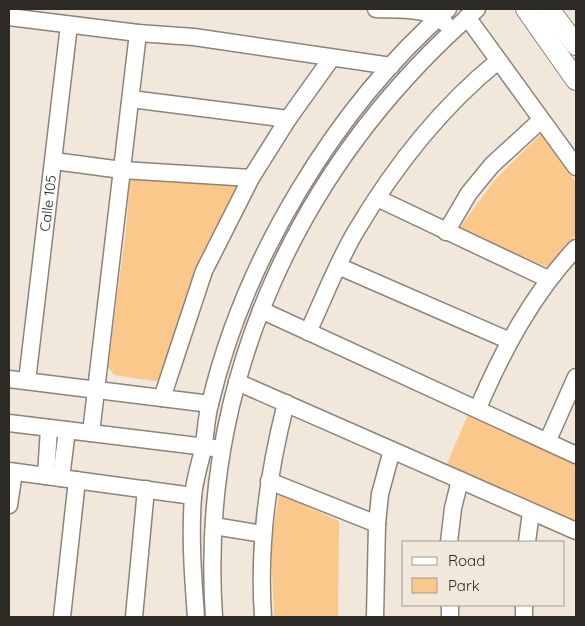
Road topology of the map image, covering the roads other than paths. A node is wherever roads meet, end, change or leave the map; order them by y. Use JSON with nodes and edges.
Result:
{"nodes":[{"id":1,"x":376,"y":9,"type":"edge"},
{"id":2,"x":526,"y":9,"type":"edge"},
{"id":3,"x":549,"y":9,"type":"edge"},
{"id":4,"x":443,"y":13,"type":"edge"},
{"id":5,"x":472,"y":13,"type":"edge"},
{"id":6,"x":9,"y":17,"type":"edge"},
{"id":7,"x":69,"y":25,"type":"junction"},
{"id":8,"x":452,"y":30,"type":"junction"},
{"id":9,"x":138,"y":33,"type":"junction"},
{"id":10,"x":576,"y":45,"type":"edge"},
{"id":11,"x":331,"y":59,"type":"junction"},
{"id":12,"x":498,"y":62,"type":"junction"},
{"id":13,"x":391,"y":66,"type":"junction"},
{"id":14,"x":576,"y":80,"type":"edge"},
{"id":15,"x":131,"y":99,"type":"junction"},
{"id":16,"x":288,"y":119,"type":"junction"},
{"id":17,"x":541,"y":120,"type":"junction"},
{"id":18,"x":54,"y":161,"type":"junction"},
{"id":19,"x":576,"y":167,"type":"edge"},
{"id":20,"x":122,"y":170,"type":"junction"},
{"id":21,"x":252,"y":178,"type":"junction"},
{"id":22,"x":300,"y":190,"type":"junction"},
{"id":23,"x":377,"y":198,"type":"junction"},
{"id":24,"x":314,"y":202,"type":"junction"},
{"id":25,"x":287,"y":212,"type":"junction"},
{"id":26,"x":303,"y":220,"type":"junction"},
{"id":27,"x":446,"y":232,"type":"junction"},
{"id":28,"x":576,"y":248,"type":"edge"},
{"id":29,"x":338,"y":266,"type":"junction"},
{"id":30,"x":548,"y":279,"type":"junction"},
{"id":31,"x":261,"y":310,"type":"junction"},
{"id":32,"x":308,"y":332,"type":"junction"},
{"id":33,"x":510,"y":341,"type":"junction"},
{"id":34,"x":576,"y":377,"type":"edge"},
{"id":35,"x":9,"y":379,"type":"edge"},
{"id":36,"x":27,"y":382,"type":"junction"},
{"id":37,"x":238,"y":382,"type":"junction"},
{"id":38,"x":96,"y":390,"type":"junction"},
{"id":39,"x":162,"y":398,"type":"junction"},
{"id":40,"x":286,"y":403,"type":"junction"},
{"id":41,"x":210,"y":404,"type":"junction"},
{"id":42,"x":478,"y":408,"type":"junction"},
{"id":43,"x":9,"y":423,"type":"edge"},
{"id":44,"x":49,"y":428,"type":"junction"},
{"id":45,"x":67,"y":430,"type":"junction"},
{"id":46,"x":91,"y":433,"type":"junction"},
{"id":47,"x":548,"y":440,"type":"junction"},
{"id":48,"x":203,"y":447,"type":"junction"},
{"id":49,"x":223,"y":450,"type":"junction"},
{"id":50,"x":392,"y":450,"type":"junction"},
{"id":51,"x":576,"y":455,"type":"edge"},
{"id":52,"x":11,"y":471,"type":"edge"},
{"id":53,"x":62,"y":478,"type":"junction"},
{"id":54,"x":460,"y":480,"type":"junction"},
{"id":55,"x":269,"y":481,"type":"junction"},
{"id":56,"x":146,"y":489,"type":"junction"},
{"id":57,"x":193,"y":496,"type":"junction"},
{"id":58,"x":9,"y":505,"type":"edge"},
{"id":59,"x":531,"y":512,"type":"junction"},
{"id":60,"x":377,"y":524,"type":"junction"},
{"id":61,"x":214,"y":526,"type":"junction"},
{"id":62,"x":576,"y":531,"type":"edge"},
{"id":63,"x":263,"y":534,"type":"junction"},
{"id":64,"x":449,"y":541,"type":"edge"},
{"id":65,"x":527,"y":541,"type":"edge"},
{"id":66,"x":62,"y":617,"type":"edge"},
{"id":67,"x":134,"y":617,"type":"edge"},
{"id":68,"x":196,"y":617,"type":"edge"},
{"id":69,"x":214,"y":617,"type":"edge"},
{"id":70,"x":263,"y":617,"type":"edge"},
{"id":71,"x":375,"y":617,"type":"edge"}],
"edges":[{"from":1,"to":4,"type":"street"},
{"from":2,"to":14,"type":"main road"},
{"from":3,"to":10,"type":"main road"},
{"from":4,"to":8,"type":"street"},
{"from":4,"to":13,"type":"street"},
{"from":5,"to":8,"type":"street"},
{"from":5,"to":12,"type":"street"},
{"from":6,"to":7,"type":"street"},
{"from":7,"to":9,"type":"street"},
{"from":7,"to":18,"type":"street","name":"Calle 105"},
{"from":8,"to":24,"type":"street"},
{"from":9,"to":11,"type":"street"},
{"from":9,"to":15,"type":"street"},
{"from":11,"to":13,"type":"street"},
{"from":11,"to":16,"type":"street"},
{"from":12,"to":17,"type":"street"},
{"from":12,"to":23,"type":"street"},
{"from":13,"to":22,"type":"street"},
{"from":15,"to":16,"type":"street"},
{"from":15,"to":20,"type":"street"},
{"from":16,"to":21,"type":"street"},
{"from":17,"to":19,"type":"street"},
{"from":17,"to":27,"type":"street"},
{"from":18,"to":20,"type":"street"},
{"from":18,"to":36,"type":"street","name":"Calle 105"},
{"from":20,"to":21,"type":"street"},
{"from":20,"to":38,"type":"street"},
{"from":21,"to":39,"type":"street"},
{"from":22,"to":24,"type":"street"},
{"from":22,"to":25,"type":"street"},
{"from":23,"to":27,"type":"street"},
{"from":23,"to":29,"type":"street"},
{"from":24,"to":26,"type":"street"},
{"from":25,"to":26,"type":"street"},
{"from":25,"to":41,"type":"street"},
{"from":26,"to":31,"type":"street"},
{"from":27,"to":30,"type":"street"},
{"from":28,"to":30,"type":"street"},
{"from":29,"to":32,"type":"street"},
{"from":29,"to":33,"type":"street"},
{"from":30,"to":33,"type":"street"},
{"from":31,"to":32,"type":"street"},
{"from":31,"to":37,"type":"street"},
{"from":32,"to":42,"type":"street"},
{"from":33,"to":42,"type":"street"},
{"from":34,"to":47,"type":"street"},
{"from":35,"to":36,"type":"street"},
{"from":36,"to":38,"type":"street"},
{"from":37,"to":40,"type":"street"},
{"from":37,"to":49,"type":"street"},
{"from":38,"to":39,"type":"street"},
{"from":38,"to":46,"type":"street"},
{"from":39,"to":41,"type":"street"},
{"from":40,"to":50,"type":"street"},
{"from":40,"to":55,"type":"street"},
{"from":41,"to":48,"type":"street"},
{"from":42,"to":47,"type":"street"},
{"from":43,"to":44,"type":"street"},
{"from":44,"to":45,"type":"street"},
{"from":44,"to":53,"type":"street"},
{"from":45,"to":46,"type":"street"},
{"from":45,"to":53,"type":"street"},
{"from":46,"to":48,"type":"street"},
{"from":47,"to":51,"type":"street"},
{"from":48,"to":49,"type":"street"},
{"from":48,"to":57,"type":"street"},
{"from":49,"to":61,"type":"street"},
{"from":50,"to":54,"type":"street"},
{"from":50,"to":60,"type":"street"},
{"from":52,"to":53,"type":"street"},
{"from":52,"to":58,"type":"street"},
{"from":53,"to":56,"type":"street"},
{"from":53,"to":66,"type":"street"},
{"from":54,"to":59,"type":"street"},
{"from":54,"to":64,"type":"street"},
{"from":55,"to":60,"type":"street"},
{"from":55,"to":63,"type":"street"},
{"from":56,"to":57,"type":"street"},
{"from":56,"to":67,"type":"street"},
{"from":57,"to":68,"type":"street"},
{"from":59,"to":62,"type":"street"},
{"from":59,"to":65,"type":"street"},
{"from":60,"to":71,"type":"street"},
{"from":61,"to":63,"type":"street"},
{"from":61,"to":69,"type":"street"},
{"from":63,"to":70,"type":"street"}]}
